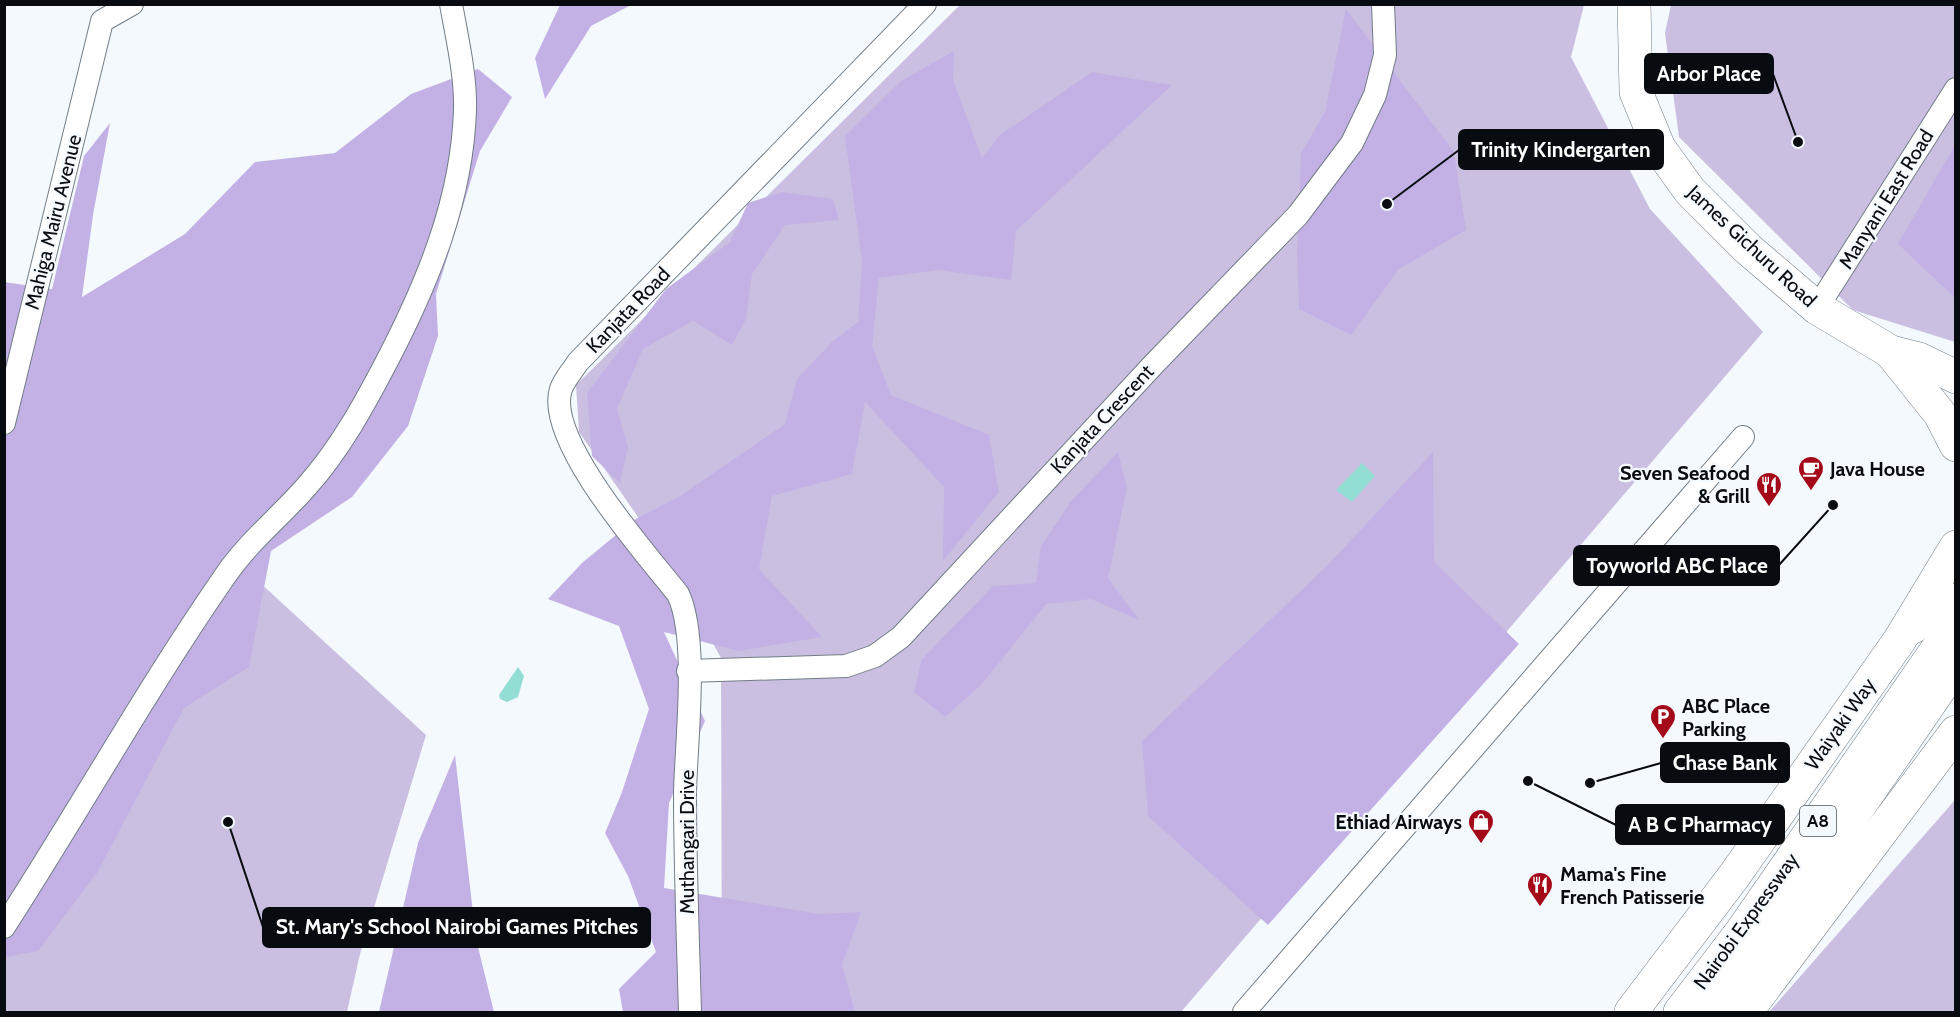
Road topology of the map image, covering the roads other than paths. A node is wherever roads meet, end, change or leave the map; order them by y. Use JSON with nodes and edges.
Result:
{"nodes":[{"id":1,"x":132,"y":4,"type":"edge"},
{"id":2,"x":451,"y":4,"type":"edge"},
{"id":3,"x":925,"y":4,"type":"edge"},
{"id":4,"x":1383,"y":4,"type":"edge"},
{"id":5,"x":1634,"y":4,"type":"edge"},
{"id":6,"x":1956,"y":89,"type":"edge"},
{"id":7,"x":1817,"y":308,"type":"junction"},
{"id":8,"x":1891,"y":352,"type":"junction"},
{"id":9,"x":1956,"y":377,"type":"edge"},
{"id":10,"x":4,"y":423,"type":"edge"},
{"id":11,"x":1743,"y":437,"type":"dead end"},
{"id":12,"x":1956,"y":446,"type":"edge"},
{"id":13,"x":1956,"y":547,"type":"edge"},
{"id":14,"x":1956,"y":600,"type":"edge"},
{"id":15,"x":1956,"y":622,"type":"edge"},
{"id":16,"x":1899,"y":641,"type":"junction"},
{"id":17,"x":1956,"y":665,"type":"edge"},
{"id":18,"x":688,"y":671,"type":"junction"},
{"id":19,"x":1956,"y":732,"type":"edge"},
{"id":20,"x":4,"y":927,"type":"edge"},
{"id":21,"x":690,"y":1012,"type":"edge"},
{"id":22,"x":1244,"y":1012,"type":"edge"},
{"id":23,"x":1632,"y":1012,"type":"edge"},
{"id":24,"x":1680,"y":1012,"type":"edge"},
{"id":25,"x":1711,"y":1012,"type":"edge"},
{"id":26,"x":1746,"y":1012,"type":"edge"}],
"edges":[{"from":1,"to":10,"type":"street","name":"Mahiga Mairu Avenue"},
{"from":2,"to":20,"type":"street"},
{"from":3,"to":18,"type":"street","name":"Kanjata Road"},
{"from":4,"to":18,"type":"street","name":"Kanjata Crescent"},
{"from":5,"to":7,"type":"main road","name":"James Gichuru Road"},
{"from":6,"to":7,"type":"street","name":"Manyani East Road"},
{"from":7,"to":8,"type":"main road","name":"James Gichuru Road"},
{"from":8,"to":9,"type":"main road"},
{"from":8,"to":12,"type":"main road"},
{"from":11,"to":22,"type":"street"},
{"from":13,"to":16,"type":"main road","name":"Waiyaki Way","number":"A8"},
{"from":14,"to":16,"type":"main road"},
{"from":15,"to":24,"type":"main road","name":"Nairobi Expressway","number":"A8"},
{"from":16,"to":23,"type":"main road","name":"Waiyaki Way","number":"A8"},
{"from":17,"to":25,"type":"main road","name":"Nairobi Expressway","number":"A8"},
{"from":18,"to":21,"type":"street","name":"Muthangari Drive"},
{"from":19,"to":26,"type":"main road"}]}
